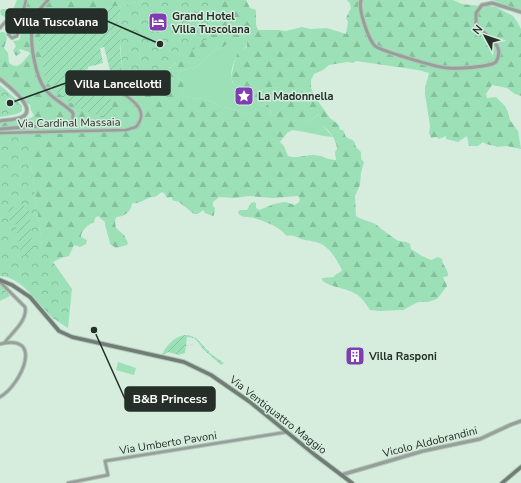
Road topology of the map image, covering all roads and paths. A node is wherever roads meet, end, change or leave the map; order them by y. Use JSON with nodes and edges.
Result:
{"nodes":[{"id":1,"x":26,"y":0,"type":"edge"},
{"id":2,"x":48,"y":0,"type":"edge"},
{"id":3,"x":361,"y":0,"type":"edge"},
{"id":4,"x":521,"y":12,"type":"edge"},
{"id":5,"x":0,"y":28,"type":"edge"},
{"id":6,"x":125,"y":74,"type":"dead end"},
{"id":7,"x":0,"y":79,"type":"edge"},
{"id":8,"x":0,"y":121,"type":"edge"},
{"id":9,"x":0,"y":129,"type":"edge"},
{"id":10,"x":0,"y":133,"type":"edge"},
{"id":11,"x":0,"y":281,"type":"edge"},
{"id":12,"x":18,"y":289,"type":"junction"},
{"id":13,"x":13,"y":295,"type":"junction"},
{"id":14,"x":4,"y":343,"type":"junction"},
{"id":15,"x":0,"y":344,"type":"edge"},
{"id":16,"x":0,"y":397,"type":"edge"},
{"id":17,"x":521,"y":421,"type":"edge"},
{"id":18,"x":287,"y":432,"type":"junction"},
{"id":19,"x":521,"y":467,"type":"edge"},
{"id":20,"x":341,"y":475,"type":"junction"},
{"id":21,"x":68,"y":483,"type":"edge"},
{"id":22,"x":352,"y":483,"type":"edge"},
{"id":23,"x":502,"y":483,"type":"edge"}],
"edges":[{"from":1,"to":5,"type":"street"},
{"from":2,"to":9,"type":"street"},
{"from":3,"to":4,"type":"street"},
{"from":6,"to":10,"type":"street","name":"Via Cardinal Massaia"},
{"from":7,"to":8,"type":"street"},
{"from":11,"to":12,"type":"main road","name":"Via Ventiquattro Maggio"},
{"from":11,"to":13,"type":"street"},
{"from":12,"to":13,"type":"street"},
{"from":12,"to":18,"type":"main road","name":"Via Ventiquattro Maggio"},
{"from":13,"to":14,"type":"street"},
{"from":14,"to":15,"type":"street"},
{"from":14,"to":16,"type":"street"},
{"from":17,"to":20,"type":"street","name":"Vicolo Aldobrandini"},
{"from":18,"to":20,"type":"main road","name":"Via Ventiquattro Maggio"},
{"from":18,"to":21,"type":"street","name":"Via Umberto Pavoni"},
{"from":19,"to":23,"type":"main road"},
{"from":20,"to":22,"type":"main road","name":"Via Ventiquattro Maggio"}]}
